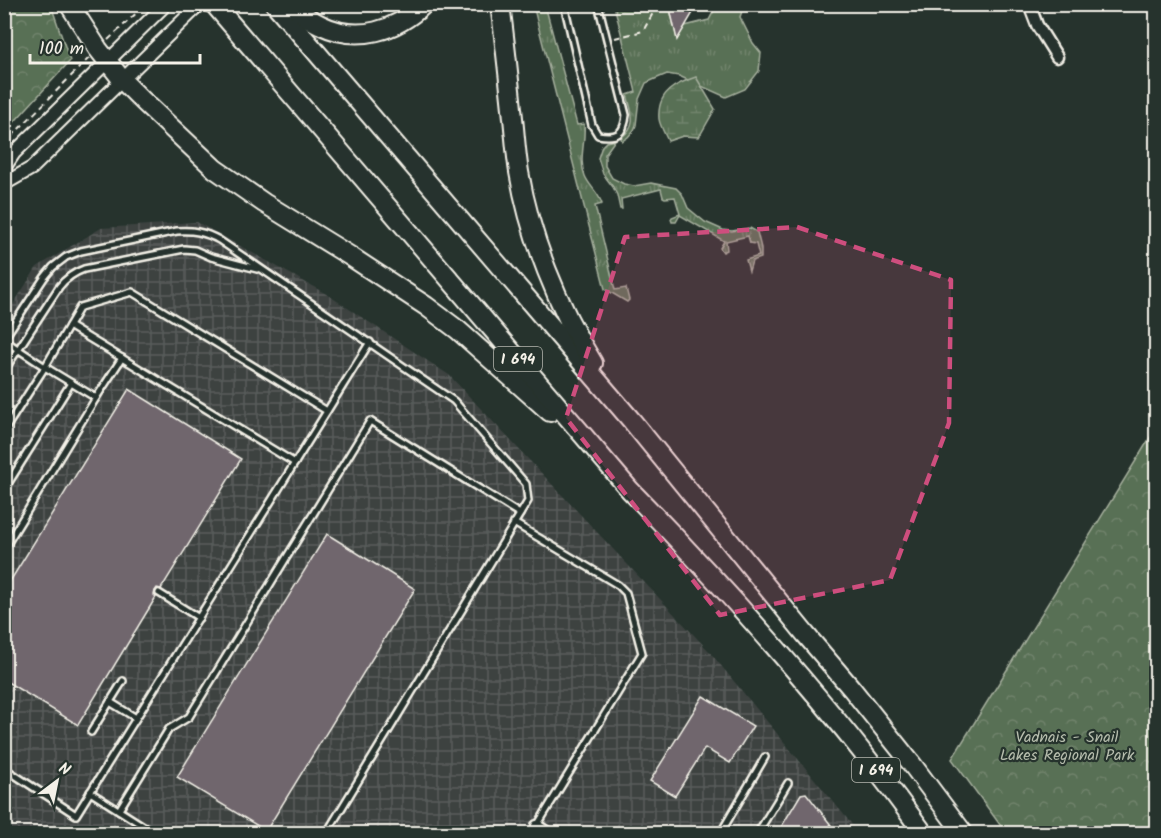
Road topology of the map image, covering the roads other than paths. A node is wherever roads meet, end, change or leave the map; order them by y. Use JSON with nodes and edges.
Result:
{"nodes":[{"id":1,"x":69,"y":4,"type":"edge"},
{"id":2,"x":166,"y":4,"type":"edge"},
{"id":3,"x":200,"y":4,"type":"edge"},
{"id":4,"x":214,"y":4,"type":"edge"},
{"id":5,"x":275,"y":4,"type":"edge"},
{"id":6,"x":290,"y":4,"type":"edge"},
{"id":7,"x":424,"y":4,"type":"edge"},
{"id":8,"x":500,"y":4,"type":"edge"},
{"id":9,"x":564,"y":4,"type":"edge"},
{"id":10,"x":598,"y":4,"type":"edge"},
{"id":11,"x":1029,"y":4,"type":"edge"},
{"id":12,"x":103,"y":56,"type":"junction"},
{"id":13,"x":1057,"y":57,"type":"dead end"},
{"id":14,"x":123,"y":81,"type":"junction"},
{"id":15,"x":4,"y":168,"type":"edge"},
{"id":16,"x":4,"y":184,"type":"edge"},
{"id":17,"x":263,"y":271,"type":"junction"},
{"id":18,"x":69,"y":326,"type":"junction"},
{"id":19,"x":4,"y":339,"type":"edge"},
{"id":20,"x":370,"y":342,"type":"junction"},
{"id":21,"x":19,"y":349,"type":"junction"},
{"id":22,"x":122,"y":358,"type":"junction"},
{"id":23,"x":45,"y":367,"type":"junction"},
{"id":24,"x":4,"y":371,"type":"edge"},
{"id":25,"x":71,"y":383,"type":"junction"},
{"id":26,"x":96,"y":398,"type":"junction"},
{"id":27,"x":327,"y":411,"type":"junction"},
{"id":28,"x":632,"y":421,"type":"junction"},
{"id":29,"x":4,"y":431,"type":"edge"},
{"id":30,"x":295,"y":464,"type":"junction"},
{"id":31,"x":617,"y":475,"type":"junction"},
{"id":32,"x":4,"y":490,"type":"edge"},
{"id":33,"x":520,"y":514,"type":"junction"},
{"id":34,"x":514,"y":523,"type":"junction"},
{"id":35,"x":4,"y":549,"type":"edge"},
{"id":36,"x":159,"y":593,"type":"dead end"},
{"id":37,"x":199,"y":618,"type":"junction"},
{"id":38,"x":123,"y":681,"type":"dead end"},
{"id":39,"x":110,"y":702,"type":"junction"},
{"id":40,"x":136,"y":718,"type":"junction"},
{"id":41,"x":91,"y":732,"type":"dead end"},
{"id":42,"x":765,"y":757,"type":"dead end"},
{"id":43,"x":4,"y":768,"type":"edge"},
{"id":44,"x":788,"y":783,"type":"dead end"},
{"id":45,"x":90,"y":792,"type":"junction"},
{"id":46,"x":120,"y":810,"type":"junction"},
{"id":47,"x":535,"y":830,"type":"edge"},
{"id":48,"x":156,"y":834,"type":"edge"},
{"id":49,"x":326,"y":834,"type":"edge"},
{"id":50,"x":549,"y":834,"type":"edge"},
{"id":51,"x":720,"y":834,"type":"edge"},
{"id":52,"x":757,"y":834,"type":"edge"},
{"id":53,"x":924,"y":834,"type":"edge"},
{"id":54,"x":964,"y":834,"type":"edge"}],
"edges":[{"from":1,"to":12,"type":"highway"},
{"from":2,"to":12,"type":"street"},
{"from":3,"to":14,"type":"street"},
{"from":4,"to":31,"type":"highway","number":"I 694"},
{"from":5,"to":28,"type":"highway","number":"I 694"},
{"from":6,"to":7,"type":"highway"},
{"from":8,"to":28,"type":"highway"},
{"from":9,"to":10,"type":"lane"},
{"from":11,"to":13,"type":"street"},
{"from":12,"to":14,"type":"highway"},
{"from":12,"to":15,"type":"street"},
{"from":14,"to":16,"type":"street"},
{"from":14,"to":31,"type":"highway"},
{"from":17,"to":19,"type":"lane"},
{"from":17,"to":20,"type":"lane"},
{"from":17,"to":21,"type":"lane"},
{"from":18,"to":22,"type":"lane"},
{"from":18,"to":23,"type":"lane"},
{"from":18,"to":27,"type":"lane"},
{"from":19,"to":21,"type":"lane"},
{"from":20,"to":27,"type":"lane"},
{"from":20,"to":33,"type":"lane"},
{"from":21,"to":23,"type":"lane"},
{"from":21,"to":24,"type":"lane"},
{"from":22,"to":26,"type":"lane"},
{"from":22,"to":30,"type":"lane"},
{"from":23,"to":25,"type":"lane"},
{"from":23,"to":29,"type":"lane"},
{"from":25,"to":26,"type":"lane"},
{"from":25,"to":32,"type":"lane"},
{"from":26,"to":35,"type":"lane"},
{"from":27,"to":30,"type":"lane"},
{"from":28,"to":54,"type":"highway","number":"I 694"},
{"from":30,"to":37,"type":"lane"},
{"from":31,"to":53,"type":"highway","number":"I 694"},
{"from":33,"to":34,"type":"lane"},
{"from":33,"to":46,"type":"lane"},
{"from":34,"to":47,"type":"lane"},
{"from":34,"to":49,"type":"lane"},
{"from":36,"to":37,"type":"lane"},
{"from":37,"to":40,"type":"lane"},
{"from":38,"to":39,"type":"lane"},
{"from":39,"to":40,"type":"lane"},
{"from":39,"to":41,"type":"lane"},
{"from":40,"to":45,"type":"lane"},
{"from":42,"to":51,"type":"lane"},
{"from":43,"to":45,"type":"lane"},
{"from":44,"to":52,"type":"lane"},
{"from":45,"to":46,"type":"lane"},
{"from":46,"to":48,"type":"lane"},
{"from":47,"to":50,"type":"street"}]}
